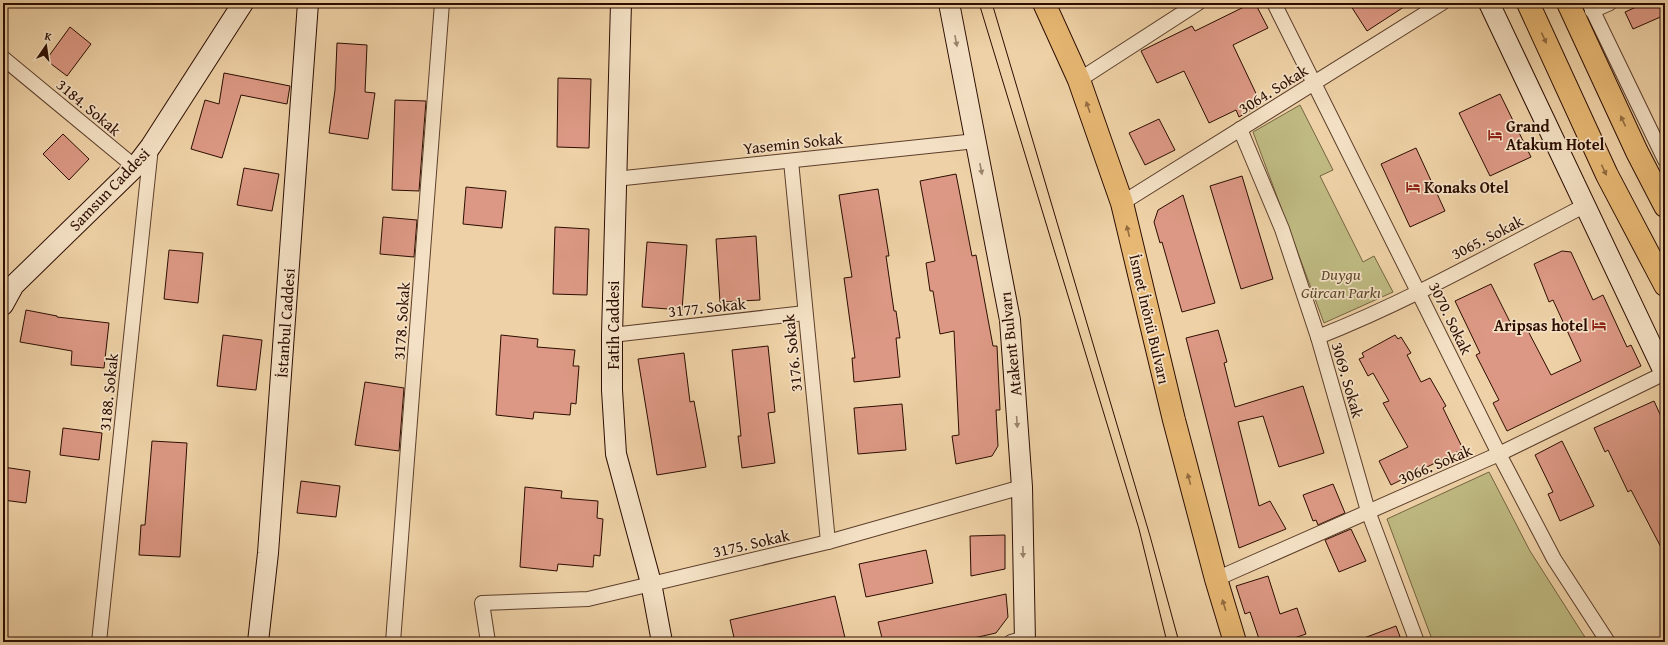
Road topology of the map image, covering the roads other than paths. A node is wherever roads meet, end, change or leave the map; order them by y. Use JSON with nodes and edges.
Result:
{"nodes":[{"id":1,"x":243,"y":3,"type":"edge"},
{"id":2,"x":308,"y":3,"type":"edge"},
{"id":3,"x":442,"y":3,"type":"edge"},
{"id":4,"x":621,"y":3,"type":"edge"},
{"id":5,"x":949,"y":3,"type":"edge"},
{"id":6,"x":1044,"y":3,"type":"edge"},
{"id":7,"x":1198,"y":3,"type":"edge"},
{"id":8,"x":1274,"y":3,"type":"edge"},
{"id":9,"x":1442,"y":3,"type":"edge"},
{"id":10,"x":1489,"y":3,"type":"edge"},
{"id":11,"x":1528,"y":3,"type":"edge"},
{"id":12,"x":1568,"y":3,"type":"edge"},
{"id":13,"x":1610,"y":3,"type":"edge"},
{"id":14,"x":1590,"y":7,"type":"edge"},
{"id":15,"x":3,"y":58,"type":"edge"},
{"id":16,"x":1079,"y":80,"type":"junction"},
{"id":17,"x":1316,"y":83,"type":"junction"},
{"id":18,"x":1240,"y":129,"type":"junction"},
{"id":19,"x":976,"y":141,"type":"junction"},
{"id":20,"x":1653,"y":144,"type":"edge"},
{"id":21,"x":151,"y":146,"type":"junction"},
{"id":22,"x":1665,"y":160,"type":"edge"},
{"id":23,"x":791,"y":161,"type":"junction"},
{"id":24,"x":135,"y":167,"type":"junction"},
{"id":25,"x":615,"y":179,"type":"junction"},
{"id":26,"x":1122,"y":203,"type":"junction"},
{"id":27,"x":1584,"y":206,"type":"junction"},
{"id":28,"x":1665,"y":206,"type":"edge"},
{"id":29,"x":9,"y":282,"type":"edge"},
{"id":30,"x":1665,"y":286,"type":"edge"},
{"id":31,"x":1419,"y":291,"type":"junction"},
{"id":32,"x":3,"y":306,"type":"edge"},
{"id":33,"x":805,"y":313,"type":"junction"},
{"id":34,"x":612,"y":335,"type":"junction"},
{"id":35,"x":1318,"y":338,"type":"junction"},
{"id":36,"x":1665,"y":373,"type":"edge"},
{"id":37,"x":1499,"y":454,"type":"junction"},
{"id":38,"x":1022,"y":487,"type":"junction"},
{"id":39,"x":1368,"y":511,"type":"junction"},
{"id":40,"x":828,"y":542,"type":"junction"},
{"id":41,"x":1216,"y":579,"type":"junction"},
{"id":42,"x":651,"y":583,"type":"junction"},
{"id":43,"x":1020,"y":641,"type":"edge"},
{"id":44,"x":99,"y":642,"type":"edge"},
{"id":45,"x":258,"y":642,"type":"edge"},
{"id":46,"x":393,"y":642,"type":"edge"},
{"id":47,"x":488,"y":642,"type":"edge"},
{"id":48,"x":662,"y":642,"type":"edge"},
{"id":49,"x":1235,"y":642,"type":"edge"},
{"id":50,"x":1417,"y":642,"type":"edge"},
{"id":51,"x":1608,"y":642,"type":"edge"}],
"edges":[{"from":1,"to":21,"type":"street","name":"Samsun Caddesi"},
{"from":2,"to":45,"type":"street","name":"İstanbul Caddesi"},
{"from":3,"to":46,"type":"street","name":"3178. Sokak"},
{"from":4,"to":25,"type":"street","name":"Fatih Caddesi"},
{"from":5,"to":19,"type":"street","name":"Atakent Bulvarı","one_way":true},
{"from":6,"to":16,"type":"main road","name":"İsmet İnönü Bulvarı"},
{"from":7,"to":16,"type":"street"},
{"from":8,"to":17,"type":"street","name":"3070. Sokak"},
{"from":9,"to":17,"type":"street","name":"3064. Sokak"},
{"from":10,"to":27,"type":"street"},
{"from":11,"to":30,"type":"main road","one_way":true},
{"from":20,"to":12,"type":"main road","one_way":true},
{"from":13,"to":14,"type":"street"},
{"from":14,"to":20,"type":"street"},
{"from":15,"to":24,"type":"street","name":"3184. Sokak"},
{"from":26,"to":16,"type":"main road","name":"İsmet İnönü Bulvarı","one_way":true},
{"from":17,"to":18,"type":"street","name":"3064. Sokak"},
{"from":17,"to":31,"type":"street","name":"3070. Sokak"},
{"from":18,"to":26,"type":"street","name":"3064. Sokak"},
{"from":18,"to":35,"type":"street","name":"3069. Sokak"},
{"from":19,"to":23,"type":"street","name":"Yasemin Sokak"},
{"from":19,"to":38,"type":"street","name":"Atakent Bulvarı","one_way":true},
{"from":20,"to":22,"type":"street"},
{"from":20,"to":28,"type":"main road"},
{"from":21,"to":24,"type":"street","name":"Samsun Caddesi"},
{"from":21,"to":44,"type":"street","name":"3188. Sokak"},
{"from":23,"to":25,"type":"street","name":"Yasemin Sokak"},
{"from":23,"to":33,"type":"street","name":"3176. Sokak"},
{"from":24,"to":29,"type":"street","name":"Samsun Caddesi"},
{"from":25,"to":34,"type":"street","name":"Fatih Caddesi"},
{"from":41,"to":26,"type":"main road","name":"İsmet İnönü Bulvarı","one_way":true},
{"from":27,"to":31,"type":"street","name":"3065. Sokak"},
{"from":27,"to":36,"type":"street"},
{"from":29,"to":32,"type":"street","name":"Samsun Caddesi"},
{"from":31,"to":35,"type":"street","name":"3065. Sokak"},
{"from":31,"to":37,"type":"street","name":"3070. Sokak"},
{"from":33,"to":34,"type":"street","name":"3177. Sokak"},
{"from":33,"to":40,"type":"street","name":"3176. Sokak"},
{"from":34,"to":42,"type":"street","name":"Fatih Caddesi"},
{"from":35,"to":39,"type":"street","name":"3069. Sokak"},
{"from":36,"to":37,"type":"street","name":"3066. Sokak"},
{"from":37,"to":39,"type":"street","name":"3066. Sokak"},
{"from":37,"to":51,"type":"street","name":"3070. Sokak"},
{"from":38,"to":40,"type":"street","name":"3175. Sokak"},
{"from":38,"to":43,"type":"street","name":"Atakent Bulvarı","one_way":true},
{"from":39,"to":41,"type":"street","name":"3066. Sokak"},
{"from":39,"to":50,"type":"street","name":"3069. Sokak"},
{"from":40,"to":42,"type":"street","name":"3175. Sokak"},
{"from":49,"to":41,"type":"main road","name":"İsmet İnönü Bulvarı","one_way":true},
{"from":42,"to":47,"type":"street","name":"3175. Sokak"},
{"from":42,"to":48,"type":"street","name":"Fatih Caddesi"}]}
